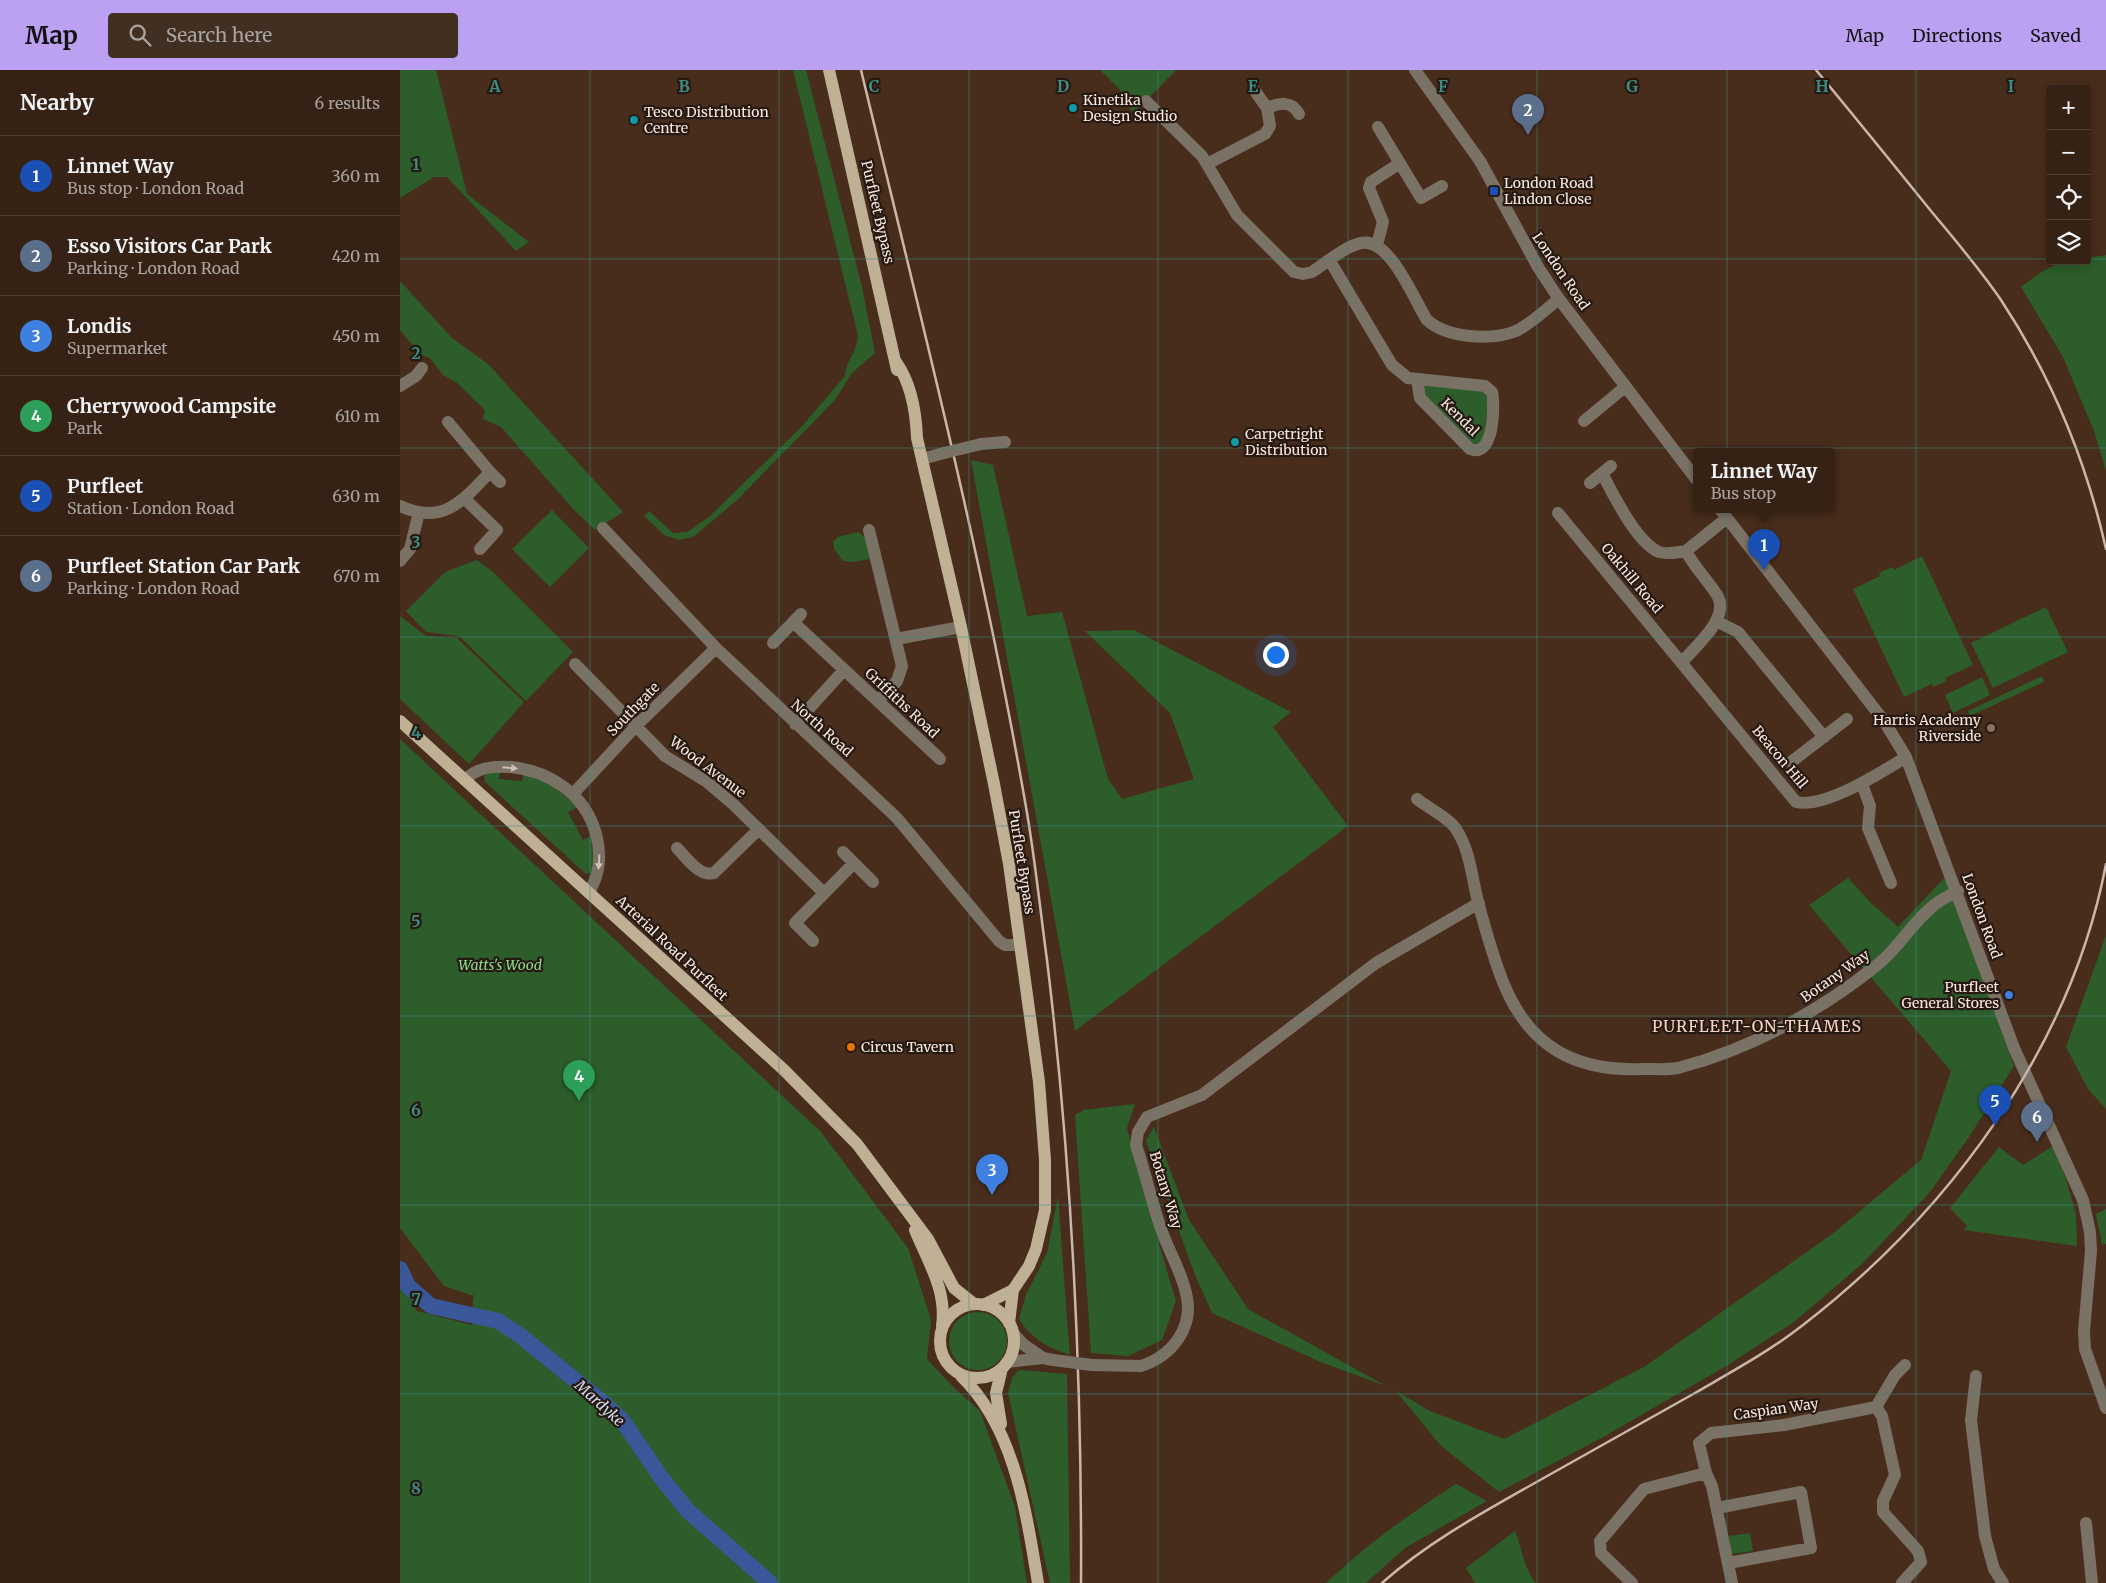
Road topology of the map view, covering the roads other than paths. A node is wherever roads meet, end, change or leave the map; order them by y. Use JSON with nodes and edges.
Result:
{"nodes":[{"id":1,"x":829,"y":70,"type":"edge"},
{"id":2,"x":1415,"y":70,"type":"edge"},
{"id":3,"x":1255,"y":91,"type":"dead end"},
{"id":4,"x":1146,"y":101,"type":"dead end"},
{"id":5,"x":1266,"y":108,"type":"junction"},
{"id":6,"x":1299,"y":114,"type":"dead end"},
{"id":7,"x":1378,"y":126,"type":"dead end"},
{"id":8,"x":1400,"y":163,"type":"junction"},
{"id":9,"x":1207,"y":164,"type":"junction"},
{"id":10,"x":1442,"y":186,"type":"dead end"},
{"id":11,"x":1377,"y":245,"type":"junction"},
{"id":12,"x":1330,"y":260,"type":"junction"},
{"id":13,"x":1560,"y":299,"type":"junction"},
{"id":14,"x":422,"y":368,"type":"dead end"},
{"id":15,"x":1416,"y":379,"type":"junction"},
{"id":16,"x":400,"y":386,"type":"edge"},
{"id":17,"x":1625,"y":386,"type":"junction"},
{"id":18,"x":1584,"y":421,"type":"dead end"},
{"id":19,"x":448,"y":422,"type":"dead end"},
{"id":20,"x":1005,"y":442,"type":"dead end"},
{"id":21,"x":922,"y":459,"type":"junction"},
{"id":22,"x":490,"y":472,"type":"junction"},
{"id":23,"x":1693,"y":475,"type":"edge"},
{"id":24,"x":500,"y":482,"type":"dead end"},
{"id":25,"x":1590,"y":483,"type":"dead end"},
{"id":26,"x":465,"y":499,"type":"junction"},
{"id":27,"x":400,"y":506,"type":"edge"},
{"id":28,"x":419,"y":512,"type":"junction"},
{"id":29,"x":1558,"y":513,"type":"dead end"},
{"id":30,"x":1723,"y":513,"type":"edge"},
{"id":31,"x":603,"y":528,"type":"dead end"},
{"id":32,"x":869,"y":530,"type":"dead end"},
{"id":33,"x":480,"y":549,"type":"dead end"},
{"id":34,"x":1686,"y":551,"type":"junction"},
{"id":35,"x":400,"y":561,"type":"edge"},
{"id":36,"x":1716,"y":621,"type":"junction"},
{"id":37,"x":961,"y":627,"type":"junction"},
{"id":38,"x":896,"y":639,"type":"junction"},
{"id":39,"x":773,"y":643,"type":"dead end"},
{"id":40,"x":716,"y":648,"type":"junction"},
{"id":41,"x":1682,"y":662,"type":"junction"},
{"id":42,"x":575,"y":664,"type":"dead end"},
{"id":43,"x":844,"y":670,"type":"junction"},
{"id":44,"x":878,"y":701,"type":"junction"},
{"id":45,"x":1847,"y":719,"type":"dead end"},
{"id":46,"x":400,"y":721,"type":"edge"},
{"id":47,"x":795,"y":724,"type":"junction"},
{"id":48,"x":636,"y":726,"type":"junction"},
{"id":49,"x":1824,"y":737,"type":"junction"},
{"id":50,"x":1906,"y":757,"type":"junction"},
{"id":51,"x":940,"y":759,"type":"dead end"},
{"id":52,"x":1791,"y":762,"type":"dead end"},
{"id":53,"x":466,"y":780,"type":"junction"},
{"id":54,"x":1862,"y":784,"type":"junction"},
{"id":55,"x":573,"y":794,"type":"junction"},
{"id":56,"x":1417,"y":799,"type":"dead end"},
{"id":57,"x":759,"y":829,"type":"junction"},
{"id":58,"x":677,"y":848,"type":"dead end"},
{"id":59,"x":843,"y":852,"type":"dead end"},
{"id":60,"x":854,"y":863,"type":"junction"},
{"id":61,"x":874,"y":882,"type":"dead end"},
{"id":62,"x":1891,"y":883,"type":"dead end"},
{"id":63,"x":1958,"y":891,"type":"junction"},
{"id":64,"x":589,"y":892,"type":"junction"},
{"id":65,"x":824,"y":893,"type":"junction"},
{"id":66,"x":1478,"y":903,"type":"junction"},
{"id":67,"x":813,"y":941,"type":"dead end"},
{"id":68,"x":1019,"y":945,"type":"junction"},
{"id":69,"x":907,"y":1212,"type":"junction"},
{"id":70,"x":1013,"y":1290,"type":"junction"},
{"id":71,"x":979,"y":1305,"type":"junction"},
{"id":72,"x":1011,"y":1328,"type":"junction"},
{"id":73,"x":942,"y":1329,"type":"junction"},
{"id":74,"x":1048,"y":1359,"type":"junction"},
{"id":75,"x":1005,"y":1365,"type":"junction"},
{"id":76,"x":1905,"y":1365,"type":"dead end"},
{"id":77,"x":960,"y":1375,"type":"junction"},
{"id":78,"x":1976,"y":1376,"type":"dead end"},
{"id":79,"x":1876,"y":1407,"type":"junction"},
{"id":80,"x":2106,"y":1408,"type":"edge"},
{"id":81,"x":1004,"y":1441,"type":"junction"},
{"id":82,"x":1706,"y":1473,"type":"junction"},
{"id":83,"x":1717,"y":1508,"type":"junction"},
{"id":84,"x":2086,"y":1523,"type":"dead end"},
{"id":85,"x":1728,"y":1563,"type":"junction"},
{"id":86,"x":1038,"y":1583,"type":"edge"},
{"id":87,"x":1632,"y":1583,"type":"edge"},
{"id":88,"x":1732,"y":1583,"type":"edge"},
{"id":89,"x":1902,"y":1583,"type":"edge"},
{"id":90,"x":2003,"y":1583,"type":"edge"},
{"id":91,"x":2092,"y":1583,"type":"edge"}],
"edges":[{"from":1,"to":21,"type":"main road","name":"Purfleet Bypass"},
{"from":2,"to":13,"type":"street","name":"London Road"},
{"from":3,"to":5,"type":"street"},
{"from":4,"to":9,"type":"street"},
{"from":5,"to":6,"type":"street"},
{"from":5,"to":9,"type":"street"},
{"from":7,"to":8,"type":"street"},
{"from":8,"to":10,"type":"street"},
{"from":8,"to":11,"type":"street"},
{"from":9,"to":12,"type":"street"},
{"from":11,"to":12,"type":"street"},
{"from":11,"to":13,"type":"street"},
{"from":12,"to":15,"type":"street","name":"Kendal"},
{"from":13,"to":17,"type":"street","name":"London Road"},
{"from":14,"to":16,"type":"street"},
{"from":15,"to":15,"type":"street","name":"Kendal"},
{"from":17,"to":18,"type":"street"},
{"from":17,"to":23,"type":"street","name":"London Road"},
{"from":19,"to":22,"type":"street"},
{"from":20,"to":21,"type":"street","bridge":true},
{"from":21,"to":37,"type":"main road","name":"Purfleet Bypass"},
{"from":22,"to":24,"type":"street"},
{"from":22,"to":26,"type":"street"},
{"from":25,"to":34,"type":"street"},
{"from":26,"to":28,"type":"street"},
{"from":26,"to":33,"type":"street"},
{"from":27,"to":28,"type":"street"},
{"from":28,"to":35,"type":"street"},
{"from":29,"to":41,"type":"street","name":"Oakhill Road"},
{"from":30,"to":34,"type":"street"},
{"from":30,"to":50,"type":"street","name":"London Road"},
{"from":31,"to":40,"type":"street","name":"North Road"},
{"from":32,"to":38,"type":"street"},
{"from":34,"to":36,"type":"street"},
{"from":36,"to":41,"type":"street"},
{"from":36,"to":49,"type":"street"},
{"from":37,"to":38,"type":"street"},
{"from":37,"to":68,"type":"main road","name":"Purfleet Bypass"},
{"from":38,"to":44,"type":"street"},
{"from":39,"to":43,"type":"street","name":"Griffiths Road"},
{"from":40,"to":47,"type":"street","name":"North Road"},
{"from":40,"to":48,"type":"street","name":"Southgate"},
{"from":41,"to":54,"type":"street","name":"Beacon Hill"},
{"from":42,"to":48,"type":"street","name":"Wood Avenue"},
{"from":43,"to":44,"type":"street","name":"Griffiths Road"},
{"from":43,"to":47,"type":"street","name":"Griffiths Road"},
{"from":44,"to":51,"type":"street","name":"Griffiths Road"},
{"from":45,"to":49,"type":"street"},
{"from":46,"to":53,"type":"main road","name":"Arterial Road Purfleet"},
{"from":47,"to":68,"type":"street","name":"North Road"},
{"from":48,"to":55,"type":"street","name":"Southgate"},
{"from":48,"to":57,"type":"street","name":"Wood Avenue"},
{"from":49,"to":52,"type":"street"},
{"from":50,"to":54,"type":"street","name":"Beacon Hill"},
{"from":50,"to":63,"type":"street","name":"London Road"},
{"from":53,"to":55,"type":"street","one_way":true},
{"from":53,"to":64,"type":"main road","name":"Arterial Road Purfleet"},
{"from":54,"to":62,"type":"street"},
{"from":55,"to":64,"type":"street","one_way":true},
{"from":56,"to":66,"type":"street","name":"Botany Way"},
{"from":57,"to":58,"type":"street"},
{"from":57,"to":65,"type":"street","name":"Wood Avenue"},
{"from":59,"to":60,"type":"street"},
{"from":60,"to":61,"type":"street"},
{"from":60,"to":65,"type":"street"},
{"from":63,"to":66,"type":"street","name":"Botany Way"},
{"from":63,"to":80,"type":"street","name":"London Road"},
{"from":64,"to":69,"type":"main road","name":"Arterial Road Purfleet"},
{"from":65,"to":67,"type":"street"},
{"from":66,"to":74,"type":"street","name":"Botany Way","bridge":true},
{"from":68,"to":70,"type":"main road","name":"Purfleet Bypass"},
{"from":69,"to":71,"type":"main road","name":"Arterial Road Purfleet"},
{"from":69,"to":73,"type":"main road","name":"Arterial Road Purfleet"},
{"from":70,"to":71,"type":"main road","name":"Purfleet Bypass"},
{"from":70,"to":72,"type":"main road","name":"Purfleet Bypass"},
{"from":71,"to":72,"type":"main road"},
{"from":71,"to":73,"type":"main road"},
{"from":72,"to":74,"type":"street","name":"Botany Way"},
{"from":72,"to":75,"type":"main road"},
{"from":73,"to":77,"type":"main road"},
{"from":74,"to":75,"type":"street","name":"Botany Way"},
{"from":75,"to":77,"type":"main road"},
{"from":75,"to":81,"type":"main road"},
{"from":76,"to":79,"type":"street"},
{"from":77,"to":81,"type":"main road"},
{"from":78,"to":90,"type":"street"},
{"from":79,"to":82,"type":"street","name":"Caspian Way"},
{"from":79,"to":89,"type":"street"},
{"from":81,"to":86,"type":"main road"},
{"from":82,"to":83,"type":"street"},
{"from":82,"to":87,"type":"street"},
{"from":83,"to":85,"type":"street"},
{"from":83,"to":85,"type":"street"},
{"from":84,"to":91,"type":"street"},
{"from":85,"to":88,"type":"street"}]}
